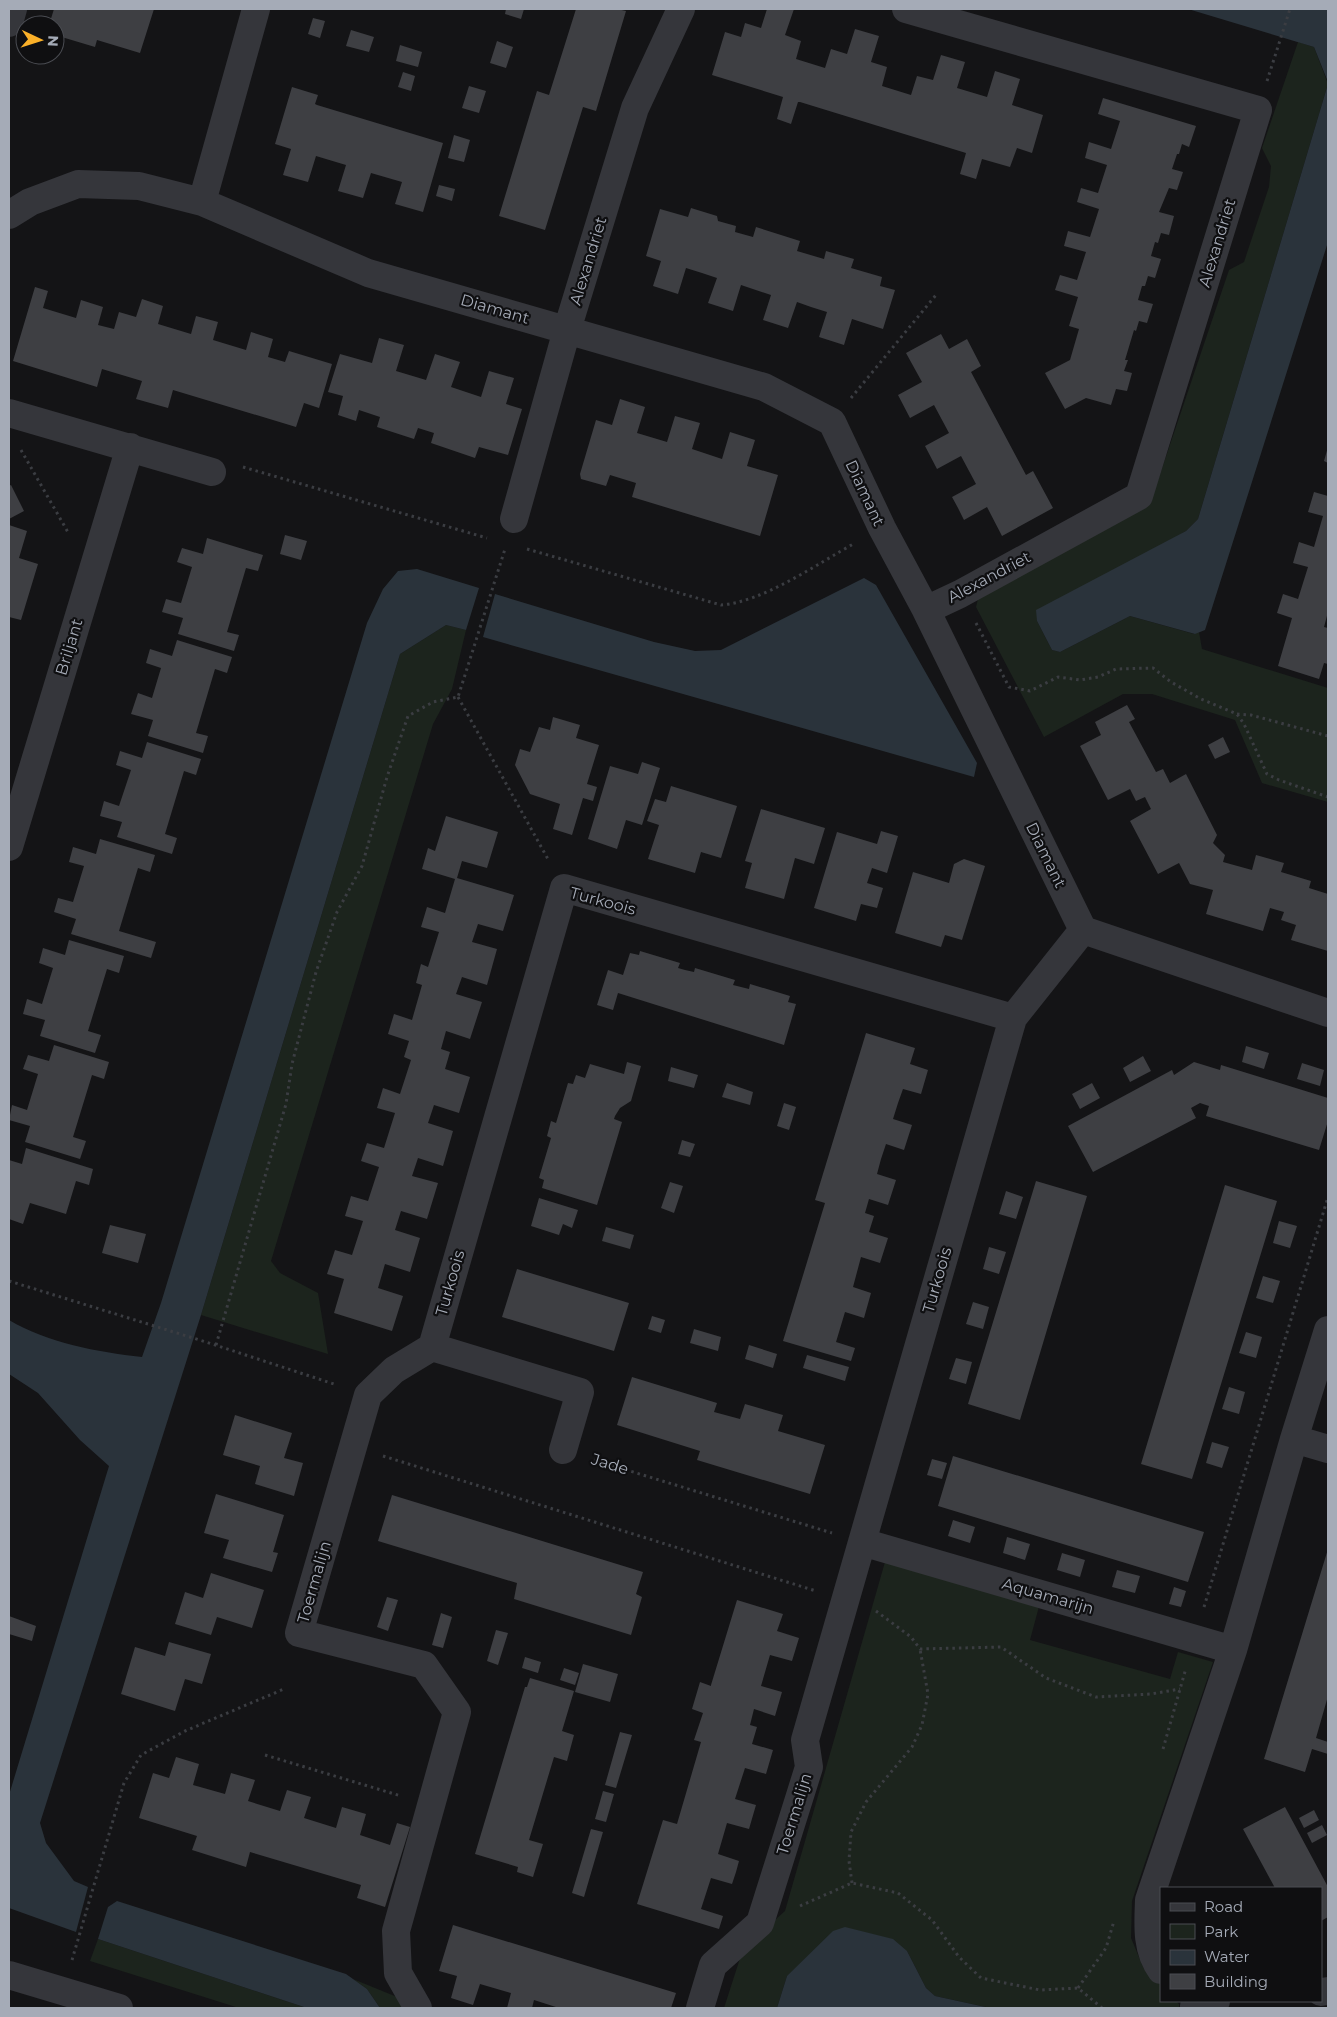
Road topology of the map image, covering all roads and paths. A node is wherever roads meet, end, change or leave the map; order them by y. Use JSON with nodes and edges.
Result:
{"nodes":[{"id":1,"x":13,"y":9,"type":"edge"},
{"id":2,"x":256,"y":9,"type":"edge"},
{"id":3,"x":681,"y":9,"type":"edge"},
{"id":4,"x":906,"y":9,"type":"edge"},
{"id":5,"x":1290,"y":9,"type":"edge"},
{"id":6,"x":9,"y":22,"type":"edge"},
{"id":7,"x":1278,"y":48,"type":"dead end"},
{"id":8,"x":202,"y":202,"type":"junction"},
{"id":9,"x":9,"y":215,"type":"edge"},
{"id":10,"x":936,"y":295,"type":"dead end"},
{"id":11,"x":567,"y":330,"type":"junction"},
{"id":12,"x":9,"y":413,"type":"edge"},
{"id":13,"x":832,"y":422,"type":"junction"},
{"id":14,"x":18,"y":445,"type":"dead end"},
{"id":15,"x":130,"y":447,"type":"junction"},
{"id":16,"x":212,"y":472,"type":"joint"},
{"id":17,"x":882,"y":528,"type":"junction"},
{"id":18,"x":510,"y":531,"type":"joint"},
{"id":19,"x":488,"y":538,"type":"dead end"},
{"id":20,"x":526,"y":549,"type":"dead end"},
{"id":21,"x":92,"y":573,"type":"junction"},
{"id":22,"x":960,"y":594,"type":"junction"},
{"id":23,"x":926,"y":610,"type":"junction"},
{"id":24,"x":458,"y":697,"type":"junction"},
{"id":25,"x":1237,"y":714,"type":"junction"},
{"id":26,"x":1328,"y":736,"type":"edge"},
{"id":27,"x":17,"y":788,"type":"edge"},
{"id":28,"x":1328,"y":797,"type":"edge"},
{"id":29,"x":9,"y":847,"type":"edge"},
{"id":30,"x":564,"y":888,"type":"junction"},
{"id":31,"x":1083,"y":930,"type":"junction"},
{"id":32,"x":1328,"y":1013,"type":"edge"},
{"id":33,"x":1013,"y":1018,"type":"junction"},
{"id":34,"x":1328,"y":1197,"type":"edge"},
{"id":35,"x":9,"y":1281,"type":"edge"},
{"id":36,"x":1328,"y":1330,"type":"edge"},
{"id":37,"x":216,"y":1345,"type":"junction"},
{"id":38,"x":432,"y":1348,"type":"junction"},
{"id":39,"x":368,"y":1395,"type":"junction"},
{"id":40,"x":1294,"y":1440,"type":"junction"},
{"id":41,"x":353,"y":1447,"type":"junction"},
{"id":42,"x":563,"y":1450,"type":"joint"},
{"id":43,"x":1328,"y":1450,"type":"edge"},
{"id":44,"x":862,"y":1542,"type":"junction"},
{"id":45,"x":845,"y":1600,"type":"junction"},
{"id":46,"x":1195,"y":1639,"type":"junction"},
{"id":47,"x":920,"y":1648,"type":"junction"},
{"id":48,"x":1233,"y":1650,"type":"junction"},
{"id":49,"x":284,"y":1689,"type":"dead end"},
{"id":50,"x":1180,"y":1689,"type":"junction"},
{"id":51,"x":265,"y":1755,"type":"dead end"},
{"id":52,"x":1161,"y":1756,"type":"dead end"},
{"id":53,"x":430,"y":1805,"type":"junction"},
{"id":54,"x":852,"y":1883,"type":"junction"},
{"id":55,"x":1114,"y":1919,"type":"dead end"},
{"id":56,"x":760,"y":1923,"type":"junction"},
{"id":57,"x":77,"y":1942,"type":"dead end"},
{"id":58,"x":1160,"y":1969,"type":"edge"},
{"id":59,"x":9,"y":1975,"type":"edge"},
{"id":60,"x":1078,"y":1988,"type":"junction"},
{"id":61,"x":119,"y":2008,"type":"edge"},
{"id":62,"x":418,"y":2008,"type":"edge"},
{"id":63,"x":700,"y":2008,"type":"edge"},
{"id":64,"x":1102,"y":2008,"type":"edge"}],
"edges":[{"from":1,"to":6,"type":"street"},
{"from":2,"to":8,"type":"street"},
{"from":3,"to":11,"type":"street","name":"Alexandriet"},
{"from":4,"to":22,"type":"street","name":"Alexandriet"},
{"from":5,"to":7,"type":"path"},
{"from":8,"to":9,"type":"street","name":"Diamant"},
{"from":8,"to":11,"type":"street","name":"Diamant"},
{"from":10,"to":13,"type":"path"},
{"from":11,"to":13,"type":"street","name":"Diamant"},
{"from":11,"to":18,"type":"street","name":"Alexandriet"},
{"from":12,"to":15,"type":"street"},
{"from":13,"to":17,"type":"street","name":"Diamant"},
{"from":14,"to":21,"type":"path"},
{"from":15,"to":16,"type":"street"},
{"from":15,"to":21,"type":"street","name":"Briljant"},
{"from":16,"to":19,"type":"path"},
{"from":17,"to":20,"type":"path"},
{"from":17,"to":23,"type":"street","name":"Diamant"},
{"from":18,"to":24,"type":"path"},
{"from":21,"to":27,"type":"street","name":"Briljant"},
{"from":22,"to":23,"type":"street","name":"Alexandriet"},
{"from":22,"to":25,"type":"path"},
{"from":23,"to":31,"type":"street","name":"Diamant"},
{"from":24,"to":30,"type":"path"},
{"from":24,"to":37,"type":"path"},
{"from":25,"to":26,"type":"path"},
{"from":25,"to":28,"type":"path"},
{"from":27,"to":29,"type":"street","name":"Briljant"},
{"from":30,"to":33,"type":"street","name":"Turkoois"},
{"from":30,"to":38,"type":"street","name":"Turkoois"},
{"from":31,"to":32,"type":"street"},
{"from":31,"to":33,"type":"street","name":"Turkoois"},
{"from":33,"to":44,"type":"street","name":"Turkoois"},
{"from":34,"to":46,"type":"path"},
{"from":35,"to":37,"type":"path"},
{"from":36,"to":40,"type":"street"},
{"from":37,"to":39,"type":"path"},
{"from":38,"to":39,"type":"street"},
{"from":38,"to":42,"type":"street"},
{"from":39,"to":41,"type":"street","name":"Toermalijn"},
{"from":40,"to":43,"type":"street"},
{"from":40,"to":48,"type":"street"},
{"from":41,"to":45,"type":"path"},
{"from":41,"to":53,"type":"street","name":"Toermalijn"},
{"from":42,"to":44,"type":"path","name":"Jade"},
{"from":44,"to":45,"type":"street","name":"Toermalijn"},
{"from":44,"to":46,"type":"street","name":"Aquamarijn"},
{"from":45,"to":47,"type":"path"},
{"from":45,"to":56,"type":"street","name":"Toermalijn"},
{"from":46,"to":48,"type":"street","name":"Aquamarijn"},
{"from":46,"to":50,"type":"path"},
{"from":47,"to":50,"type":"path"},
{"from":47,"to":54,"type":"path"},
{"from":48,"to":58,"type":"street"},
{"from":49,"to":57,"type":"path"},
{"from":50,"to":52,"type":"path"},
{"from":51,"to":53,"type":"path"},
{"from":53,"to":62,"type":"street","name":"Toermalijn"},
{"from":54,"to":56,"type":"path"},
{"from":54,"to":60,"type":"path"},
{"from":55,"to":60,"type":"path"},
{"from":56,"to":63,"type":"street"},
{"from":59,"to":61,"type":"street"},
{"from":60,"to":64,"type":"path"}]}
